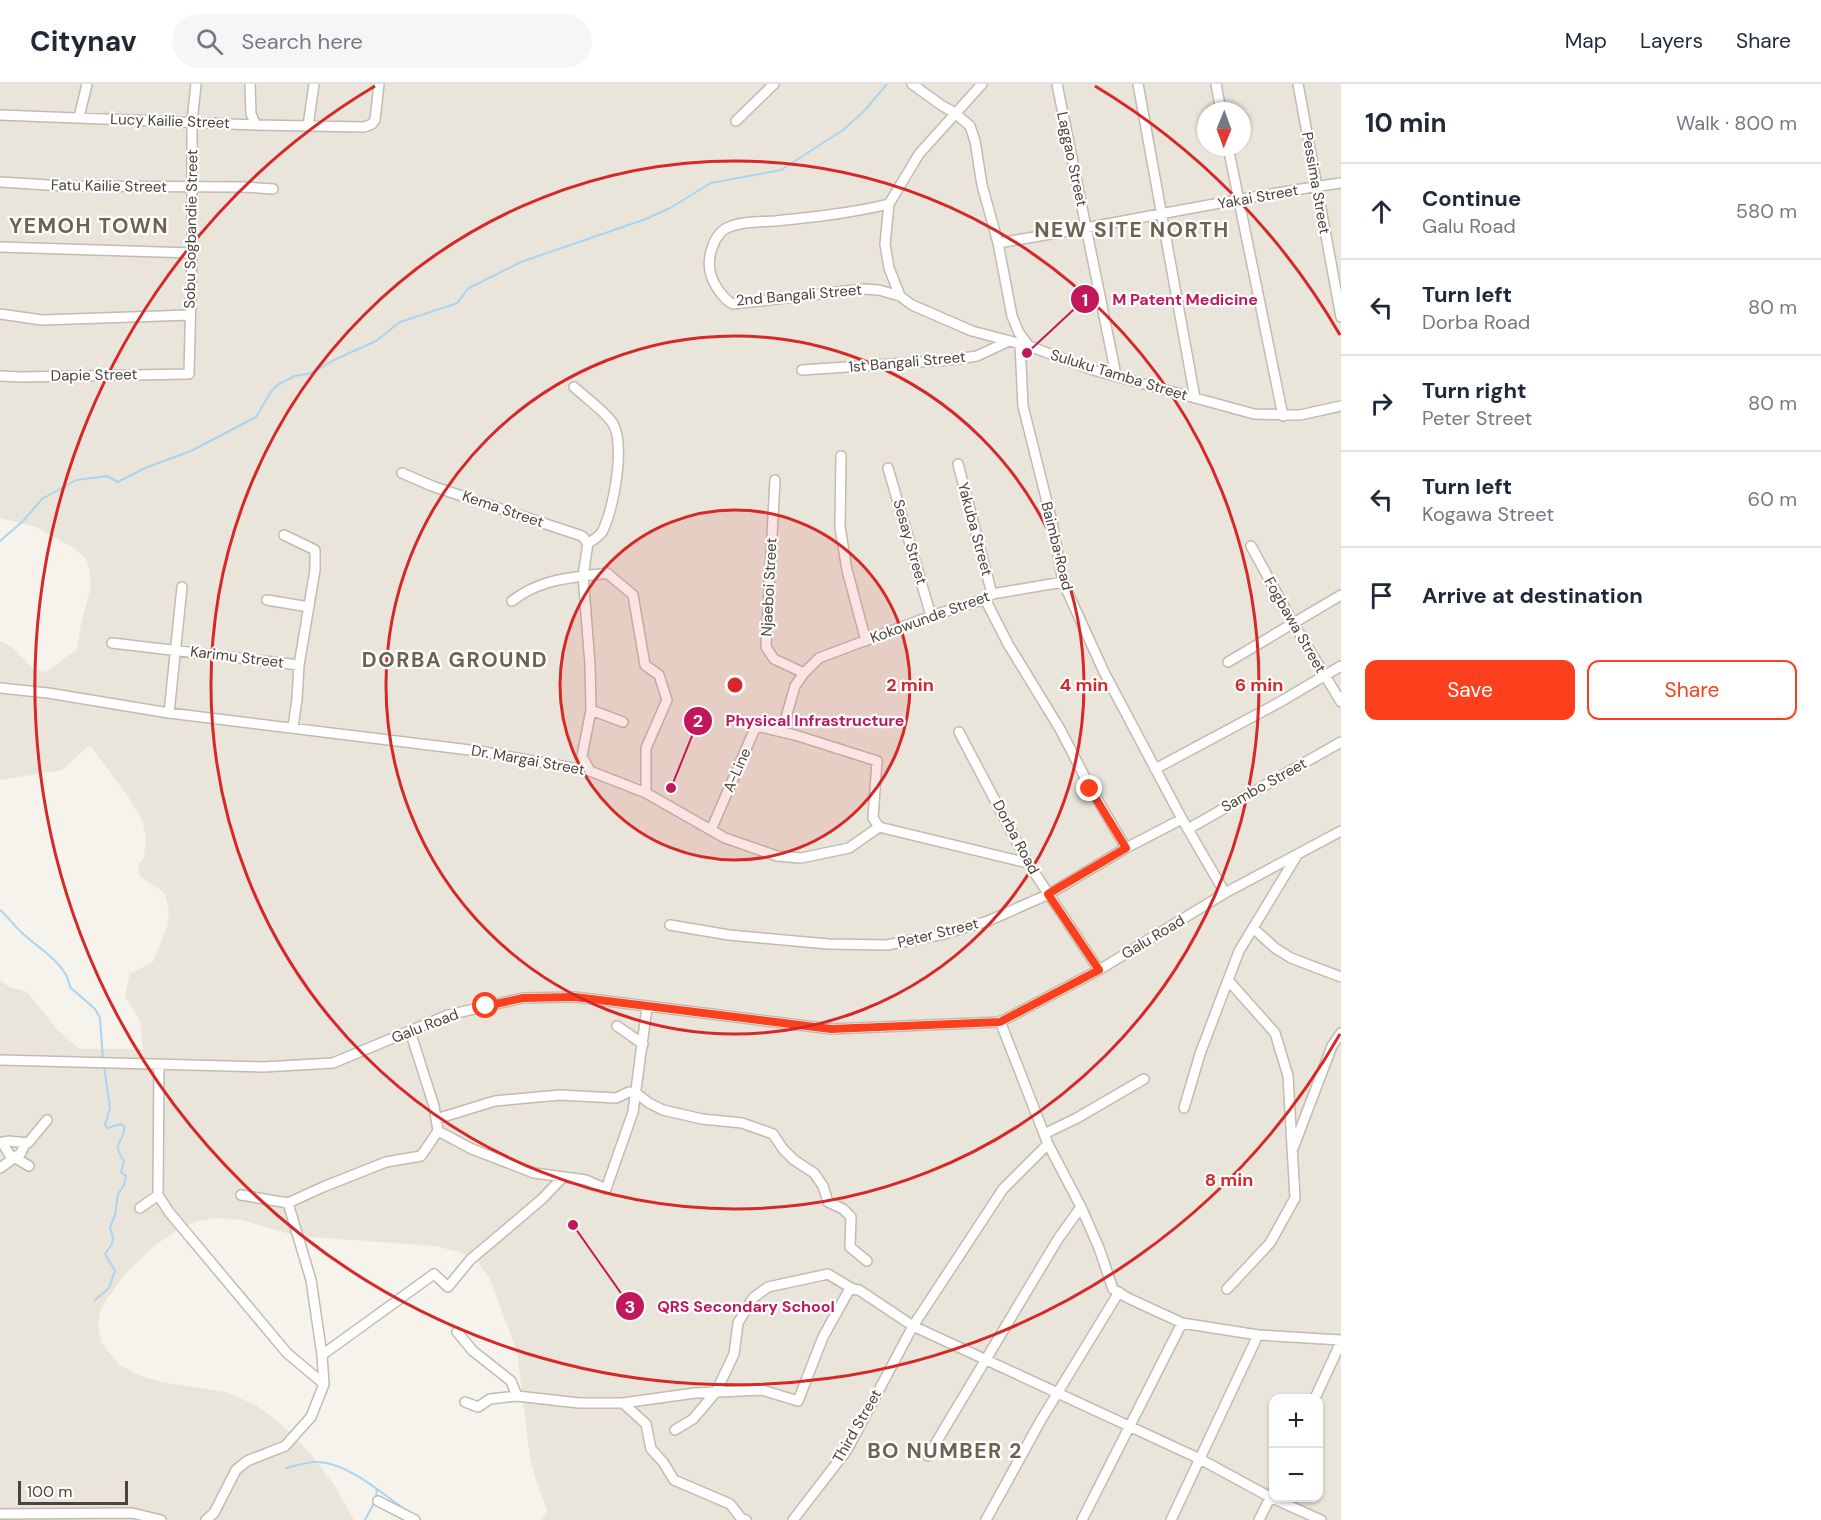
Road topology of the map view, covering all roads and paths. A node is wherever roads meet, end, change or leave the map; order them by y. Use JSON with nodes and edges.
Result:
{"nodes":[{"id":1,"x":87,"y":84,"type":"edge"},
{"id":2,"x":196,"y":84,"type":"edge"},
{"id":3,"x":250,"y":84,"type":"edge"},
{"id":4,"x":314,"y":84,"type":"edge"},
{"id":5,"x":379,"y":84,"type":"edge"},
{"id":6,"x":774,"y":84,"type":"edge"},
{"id":7,"x":912,"y":84,"type":"edge"},
{"id":8,"x":982,"y":84,"type":"edge"},
{"id":9,"x":1057,"y":84,"type":"edge"},
{"id":10,"x":1138,"y":84,"type":"edge"},
{"id":11,"x":1216,"y":84,"type":"edge"},
{"id":12,"x":1298,"y":84,"type":"edge"},
{"id":13,"x":1219,"y":102,"type":"edge"},
{"id":14,"x":955,"y":113,"type":"junction"},
{"id":15,"x":0,"y":114,"type":"edge"},
{"id":16,"x":79,"y":117,"type":"junction"},
{"id":17,"x":736,"y":121,"type":"dead end"},
{"id":18,"x":192,"y":122,"type":"junction"},
{"id":19,"x":256,"y":125,"type":"junction"},
{"id":20,"x":308,"y":126,"type":"junction"},
{"id":21,"x":1230,"y":156,"type":"edge"},
{"id":22,"x":0,"y":182,"type":"edge"},
{"id":23,"x":1341,"y":183,"type":"edge"},
{"id":24,"x":191,"y":187,"type":"junction"},
{"id":25,"x":1316,"y":187,"type":"junction"},
{"id":26,"x":273,"y":189,"type":"dead end"},
{"id":27,"x":1240,"y":200,"type":"junction"},
{"id":28,"x":889,"y":204,"type":"junction"},
{"id":29,"x":1161,"y":214,"type":"junction"},
{"id":30,"x":1086,"y":230,"type":"junction"},
{"id":31,"x":998,"y":243,"type":"junction"},
{"id":32,"x":0,"y":247,"type":"edge"},
{"id":33,"x":192,"y":253,"type":"junction"},
{"id":34,"x":900,"y":296,"type":"junction"},
{"id":35,"x":0,"y":314,"type":"edge"},
{"id":36,"x":190,"y":315,"type":"junction"},
{"id":37,"x":1341,"y":317,"type":"edge"},
{"id":38,"x":1009,"y":341,"type":"junction"},
{"id":39,"x":1025,"y":345,"type":"junction"},
{"id":40,"x":802,"y":370,"type":"dead end"},
{"id":41,"x":189,"y":374,"type":"joint"},
{"id":42,"x":1116,"y":375,"type":"junction"},
{"id":43,"x":0,"y":376,"type":"edge"},
{"id":44,"x":573,"y":387,"type":"dead end"},
{"id":45,"x":1195,"y":398,"type":"junction"},
{"id":46,"x":1341,"y":406,"type":"edge"},
{"id":47,"x":1283,"y":416,"type":"junction"},
{"id":48,"x":841,"y":456,"type":"dead end"},
{"id":49,"x":958,"y":464,"type":"dead end"},
{"id":50,"x":888,"y":468,"type":"dead end"},
{"id":51,"x":402,"y":473,"type":"dead end"},
{"id":52,"x":775,"y":480,"type":"dead end"},
{"id":53,"x":284,"y":535,"type":"dead end"},
{"id":54,"x":588,"y":543,"type":"junction"},
{"id":55,"x":1251,"y":546,"type":"dead end"},
{"id":56,"x":583,"y":576,"type":"junction"},
{"id":57,"x":1063,"y":582,"type":"junction"},
{"id":58,"x":182,"y":587,"type":"dead end"},
{"id":59,"x":1341,"y":595,"type":"edge"},
{"id":60,"x":988,"y":597,"type":"junction"},
{"id":61,"x":267,"y":600,"type":"dead end"},
{"id":62,"x":512,"y":601,"type":"dead end"},
{"id":63,"x":309,"y":607,"type":"junction"},
{"id":64,"x":931,"y":616,"type":"junction"},
{"id":65,"x":1293,"y":623,"type":"junction"},
{"id":66,"x":866,"y":641,"type":"junction"},
{"id":67,"x":112,"y":643,"type":"dead end"},
{"id":68,"x":175,"y":650,"type":"junction"},
{"id":69,"x":1228,"y":662,"type":"dead end"},
{"id":70,"x":299,"y":665,"type":"junction"},
{"id":71,"x":1341,"y":666,"type":"edge"},
{"id":72,"x":804,"y":672,"type":"junction"},
{"id":73,"x":1324,"y":675,"type":"junction"},
{"id":74,"x":0,"y":688,"type":"edge"},
{"id":75,"x":1341,"y":702,"type":"edge"},
{"id":76,"x":591,"y":710,"type":"junction"},
{"id":77,"x":169,"y":713,"type":"junction"},
{"id":78,"x":623,"y":722,"type":"dead end"},
{"id":79,"x":292,"y":728,"type":"junction"},
{"id":80,"x":782,"y":731,"type":"junction"},
{"id":81,"x":959,"y":732,"type":"dead end"},
{"id":82,"x":1341,"y":742,"type":"edge"},
{"id":83,"x":1155,"y":769,"type":"junction"},
{"id":84,"x":590,"y":771,"type":"junction"},
{"id":85,"x":646,"y":793,"type":"junction"},
{"id":86,"x":1182,"y":819,"type":"junction"},
{"id":87,"x":879,"y":827,"type":"junction"},
{"id":88,"x":1188,"y":829,"type":"junction"},
{"id":89,"x":711,"y":830,"type":"junction"},
{"id":90,"x":1341,"y":832,"type":"edge"},
{"id":91,"x":1126,"y":848,"type":"junction"},
{"id":92,"x":1297,"y":855,"type":"junction"},
{"id":93,"x":1028,"y":863,"type":"junction"},
{"id":94,"x":1225,"y":893,"type":"junction"},
{"id":95,"x":1048,"y":894,"type":"junction"},
{"id":96,"x":670,"y":925,"type":"dead end"},
{"id":97,"x":1253,"y":928,"type":"junction"},
{"id":98,"x":1099,"y":970,"type":"junction"},
{"id":99,"x":1341,"y":977,"type":"edge"},
{"id":100,"x":1228,"y":980,"type":"junction"},
{"id":101,"x":647,"y":1007,"type":"junction"},
{"id":102,"x":1000,"y":1022,"type":"junction"},
{"id":103,"x":617,"y":1026,"type":"dead end"},
{"id":104,"x":410,"y":1030,"type":"junction"},
{"id":105,"x":1341,"y":1032,"type":"edge"},
{"id":106,"x":643,"y":1044,"type":"junction"},
{"id":107,"x":0,"y":1060,"type":"edge"},
{"id":108,"x":159,"y":1064,"type":"junction"},
{"id":109,"x":1144,"y":1079,"type":"dead end"},
{"id":110,"x":636,"y":1093,"type":"junction"},
{"id":111,"x":1184,"y":1108,"type":"dead end"},
{"id":112,"x":436,"y":1119,"type":"junction"},
{"id":113,"x":46,"y":1120,"type":"dead end"},
{"id":114,"x":438,"y":1131,"type":"junction"},
{"id":115,"x":1044,"y":1134,"type":"junction"},
{"id":116,"x":1,"y":1143,"type":"edge"},
{"id":117,"x":25,"y":1143,"type":"junction"},
{"id":118,"x":1048,"y":1144,"type":"junction"},
{"id":119,"x":1292,"y":1150,"type":"junction"},
{"id":120,"x":13,"y":1157,"type":"junction"},
{"id":121,"x":29,"y":1166,"type":"dead end"},
{"id":122,"x":0,"y":1168,"type":"edge"},
{"id":123,"x":563,"y":1177,"type":"junction"},
{"id":124,"x":158,"y":1195,"type":"junction"},
{"id":125,"x":241,"y":1195,"type":"dead end"},
{"id":126,"x":288,"y":1203,"type":"junction"},
{"id":127,"x":1081,"y":1207,"type":"junction"},
{"id":128,"x":140,"y":1208,"type":"dead end"},
{"id":129,"x":867,"y":1261,"type":"dead end"},
{"id":130,"x":853,"y":1289,"type":"junction"},
{"id":131,"x":1227,"y":1289,"type":"dead end"},
{"id":132,"x":1119,"y":1293,"type":"junction"},
{"id":133,"x":1182,"y":1323,"type":"junction"},
{"id":134,"x":913,"y":1326,"type":"junction"},
{"id":135,"x":458,"y":1332,"type":"dead end"},
{"id":136,"x":1258,"y":1335,"type":"junction"},
{"id":137,"x":1341,"y":1341,"type":"edge"},
{"id":138,"x":322,"y":1355,"type":"junction"},
{"id":139,"x":987,"y":1360,"type":"junction"},
{"id":140,"x":324,"y":1384,"type":"junction"},
{"id":141,"x":717,"y":1392,"type":"junction"},
{"id":142,"x":1058,"y":1393,"type":"junction"},
{"id":143,"x":1317,"y":1394,"type":"edge"},
{"id":144,"x":517,"y":1396,"type":"junction"},
{"id":145,"x":465,"y":1402,"type":"dead end"},
{"id":146,"x":623,"y":1403,"type":"junction"},
{"id":147,"x":1130,"y":1427,"type":"junction"},
{"id":148,"x":675,"y":1430,"type":"dead end"},
{"id":149,"x":928,"y":1456,"type":"dead end"},
{"id":150,"x":1200,"y":1459,"type":"junction"},
{"id":151,"x":1269,"y":1493,"type":"edge"},
{"id":152,"x":1269,"y":1500,"type":"edge"},
{"id":153,"x":378,"y":1501,"type":"dead end"},
{"id":154,"x":1287,"y":1502,"type":"edge"},
{"id":155,"x":0,"y":1514,"type":"edge"},
{"id":156,"x":41,"y":1517,"type":"edge"},
{"id":157,"x":161,"y":1520,"type":"edge"},
{"id":158,"x":206,"y":1520,"type":"edge"},
{"id":159,"x":415,"y":1520,"type":"edge"},
{"id":160,"x":746,"y":1520,"type":"edge"},
{"id":161,"x":793,"y":1520,"type":"edge"},
{"id":162,"x":986,"y":1520,"type":"edge"},
{"id":163,"x":1082,"y":1520,"type":"edge"},
{"id":164,"x":1171,"y":1520,"type":"edge"},
{"id":165,"x":1259,"y":1520,"type":"edge"},
{"id":166,"x":1321,"y":1520,"type":"edge"}],
"edges":[{"from":1,"to":16,"type":"street"},
{"from":2,"to":18,"type":"street","name":"Sobu Sogbandie Street"},
{"from":3,"to":19,"type":"street"},
{"from":4,"to":20,"type":"street"},
{"from":5,"to":20,"type":"street","name":"Lucy Kailie Street"},
{"from":6,"to":17,"type":"street"},
{"from":7,"to":14,"type":"street","name":"Baimba Road"},
{"from":8,"to":14,"type":"street"},
{"from":9,"to":30,"type":"street","name":"Laggao Street"},
{"from":10,"to":29,"type":"street"},
{"from":11,"to":13,"type":"street"},
{"from":12,"to":25,"type":"street","name":"Pessima Street"},
{"from":14,"to":28,"type":"street"},
{"from":14,"to":31,"type":"street","name":"Baimba Road"},
{"from":15,"to":16,"type":"street","name":"Lucy Kailie Street"},
{"from":16,"to":18,"type":"street","name":"Lucy Kailie Street"},
{"from":18,"to":19,"type":"street","name":"Lucy Kailie Street"},
{"from":18,"to":24,"type":"street","name":"Sobu Sogbandie Street"},
{"from":19,"to":20,"type":"street","name":"Lucy Kailie Street"},
{"from":21,"to":27,"type":"street"},
{"from":22,"to":24,"type":"street","name":"Fatu Kailie Street"},
{"from":23,"to":25,"type":"street","name":"Yakai Street"},
{"from":24,"to":26,"type":"street","name":"Fatu Kailie Street"},
{"from":24,"to":33,"type":"street","name":"Sobu Sogbandie Street"},
{"from":25,"to":27,"type":"street","name":"Yakai Street"},
{"from":25,"to":37,"type":"street","name":"Pessima Street"},
{"from":27,"to":29,"type":"street","name":"Yakai Street"},
{"from":27,"to":47,"type":"street"},
{"from":28,"to":34,"type":"street"},
{"from":28,"to":34,"type":"street","name":"2nd Bangali Street"},
{"from":29,"to":30,"type":"street","name":"Yakai Street"},
{"from":29,"to":45,"type":"street"},
{"from":30,"to":31,"type":"street","name":"Yakai Street"},
{"from":30,"to":42,"type":"street","name":"Laggao Street"},
{"from":31,"to":39,"type":"street","name":"Baimba Road"},
{"from":32,"to":33,"type":"street"},
{"from":33,"to":36,"type":"street","name":"Sobu Sogbandie Street"},
{"from":34,"to":38,"type":"street","name":"Suluku Tamba Street"},
{"from":35,"to":36,"type":"street"},
{"from":36,"to":41,"type":"street","name":"Sobu Sogbandie Street"},
{"from":38,"to":39,"type":"street","name":"Suluku Tamba Street"},
{"from":38,"to":40,"type":"street","name":"1st Bangali Street"},
{"from":39,"to":42,"type":"street","name":"Suluku Tamba Street"},
{"from":39,"to":57,"type":"street","name":"Baimba Road"},
{"from":41,"to":43,"type":"street","name":"Dapie Street"},
{"from":42,"to":45,"type":"street","name":"Suluku Tamba Street"},
{"from":44,"to":54,"type":"street"},
{"from":45,"to":47,"type":"street","name":"Suluku Tamba Street"},
{"from":46,"to":47,"type":"street","name":"Suluku Tamba Street"},
{"from":48,"to":66,"type":"street"},
{"from":49,"to":60,"type":"street","name":"Yakuba Street"},
{"from":50,"to":64,"type":"street","name":"Sesay Street"},
{"from":51,"to":54,"type":"street","name":"Kema Street"},
{"from":52,"to":72,"type":"street","name":"Njaeboi Street"},
{"from":53,"to":63,"type":"street"},
{"from":54,"to":56,"type":"street"},
{"from":55,"to":65,"type":"street","name":"Fogbawa Street"},
{"from":56,"to":62,"type":"street"},
{"from":56,"to":76,"type":"street"},
{"from":56,"to":85,"type":"street"},
{"from":57,"to":60,"type":"street","name":"Kokowunde Street"},
{"from":57,"to":83,"type":"street","name":"Baimba Road"},
{"from":58,"to":68,"type":"street"},
{"from":59,"to":65,"type":"street"},
{"from":60,"to":64,"type":"street","name":"Kokowunde Street"},
{"from":60,"to":91,"type":"street","name":"Yakuba Street"},
{"from":61,"to":63,"type":"street"},
{"from":63,"to":70,"type":"street"},
{"from":64,"to":66,"type":"street","name":"Kokowunde Street"},
{"from":65,"to":69,"type":"street"},
{"from":65,"to":73,"type":"street","name":"Fogbawa Street"},
{"from":66,"to":72,"type":"street","name":"Kokowunde Street"},
{"from":67,"to":68,"type":"street","name":"Karimu Street"},
{"from":68,"to":70,"type":"street","name":"Karimu Street"},
{"from":68,"to":77,"type":"street"},
{"from":70,"to":79,"type":"street","name":"Karimu Street"},
{"from":71,"to":73,"type":"street"},
{"from":72,"to":80,"type":"street"},
{"from":73,"to":75,"type":"street","name":"Fogbawa Street"},
{"from":73,"to":83,"type":"street"},
{"from":74,"to":77,"type":"street","name":"Dr. Margai Street"},
{"from":76,"to":78,"type":"street"},
{"from":76,"to":84,"type":"street"},
{"from":77,"to":79,"type":"street","name":"Dr. Margai Street"},
{"from":79,"to":84,"type":"street","name":"Dr. Margai Street"},
{"from":80,"to":87,"type":"street"},
{"from":80,"to":89,"type":"street","name":"A-Line"},
{"from":81,"to":93,"type":"street","name":"Dorba Road"},
{"from":82,"to":88,"type":"street","name":"Sambo Street"},
{"from":83,"to":86,"type":"street","name":"Baimba Road"},
{"from":84,"to":85,"type":"street","name":"Dr. Margai Street"},
{"from":85,"to":89,"type":"street","name":"Dr. Margai Street"},
{"from":86,"to":88,"type":"street","name":"Baimba Road"},
{"from":86,"to":91,"type":"street","name":"Peter Street"},
{"from":87,"to":89,"type":"street","name":"Dr. Margai Street"},
{"from":87,"to":93,"type":"street"},
{"from":88,"to":94,"type":"street","name":"Baimba Road"},
{"from":90,"to":92,"type":"street","name":"Galu Road"},
{"from":91,"to":95,"type":"street","name":"Peter Street"},
{"from":92,"to":94,"type":"street","name":"Galu Road"},
{"from":92,"to":97,"type":"street"},
{"from":93,"to":95,"type":"street","name":"Dorba Road"},
{"from":94,"to":98,"type":"street","name":"Galu Road"},
{"from":95,"to":96,"type":"street","name":"Peter Street"},
{"from":95,"to":98,"type":"street","name":"Dorba Road"},
{"from":97,"to":99,"type":"street"},
{"from":97,"to":100,"type":"street"},
{"from":98,"to":102,"type":"street","name":"Galu Road"},
{"from":100,"to":111,"type":"street"},
{"from":100,"to":119,"type":"street"},
{"from":101,"to":102,"type":"street","name":"Galu Road"},
{"from":101,"to":104,"type":"street","name":"Galu Road"},
{"from":101,"to":106,"type":"street"},
{"from":102,"to":115,"type":"street"},
{"from":103,"to":106,"type":"street"},
{"from":104,"to":108,"type":"street","name":"Galu Road"},
{"from":104,"to":112,"type":"street"},
{"from":105,"to":119,"type":"street"},
{"from":106,"to":110,"type":"street"},
{"from":107,"to":108,"type":"street","name":"Galu Road"},
{"from":108,"to":124,"type":"street"},
{"from":109,"to":115,"type":"street"},
{"from":110,"to":112,"type":"street"},
{"from":110,"to":123,"type":"street"},
{"from":110,"to":129,"type":"street"},
{"from":112,"to":114,"type":"street"},
{"from":113,"to":117,"type":"street"},
{"from":114,"to":123,"type":"street"},
{"from":114,"to":126,"type":"street"},
{"from":115,"to":118,"type":"street"},
{"from":116,"to":117,"type":"street"},
{"from":116,"to":120,"type":"street"},
{"from":117,"to":120,"type":"street"},
{"from":118,"to":127,"type":"street"},
{"from":118,"to":134,"type":"street","name":"Third Street"},
{"from":119,"to":131,"type":"street"},
{"from":120,"to":121,"type":"street"},
{"from":120,"to":122,"type":"street"},
{"from":123,"to":138,"type":"street"},
{"from":124,"to":128,"type":"street"},
{"from":124,"to":140,"type":"street"},
{"from":125,"to":126,"type":"street"},
{"from":126,"to":138,"type":"street"},
{"from":127,"to":132,"type":"street"},
{"from":127,"to":139,"type":"street"},
{"from":130,"to":134,"type":"street"},
{"from":130,"to":141,"type":"street"},
{"from":130,"to":141,"type":"street"},
{"from":132,"to":133,"type":"street"},
{"from":132,"to":142,"type":"street"},
{"from":133,"to":136,"type":"street"},
{"from":133,"to":147,"type":"street"},
{"from":134,"to":139,"type":"street"},
{"from":134,"to":161,"type":"street","name":"Third Street"},
{"from":135,"to":144,"type":"street"},
{"from":136,"to":137,"type":"street"},
{"from":136,"to":150,"type":"street"},
{"from":137,"to":143,"type":"street"},
{"from":138,"to":140,"type":"street"},
{"from":139,"to":142,"type":"street"},
{"from":139,"to":149,"type":"street"},
{"from":140,"to":158,"type":"street"},
{"from":141,"to":146,"type":"street"},
{"from":141,"to":148,"type":"street"},
{"from":142,"to":147,"type":"street"},
{"from":142,"to":162,"type":"street"},
{"from":144,"to":145,"type":"street"},
{"from":144,"to":146,"type":"street"},
{"from":146,"to":160,"type":"street"},
{"from":147,"to":150,"type":"street"},
{"from":147,"to":163,"type":"street"},
{"from":150,"to":151,"type":"street"},
{"from":150,"to":164,"type":"street"},
{"from":152,"to":165,"type":"street"},
{"from":153,"to":159,"type":"street"},
{"from":154,"to":166,"type":"street"},
{"from":155,"to":156,"type":"street"},
{"from":156,"to":157,"type":"street"}]}
